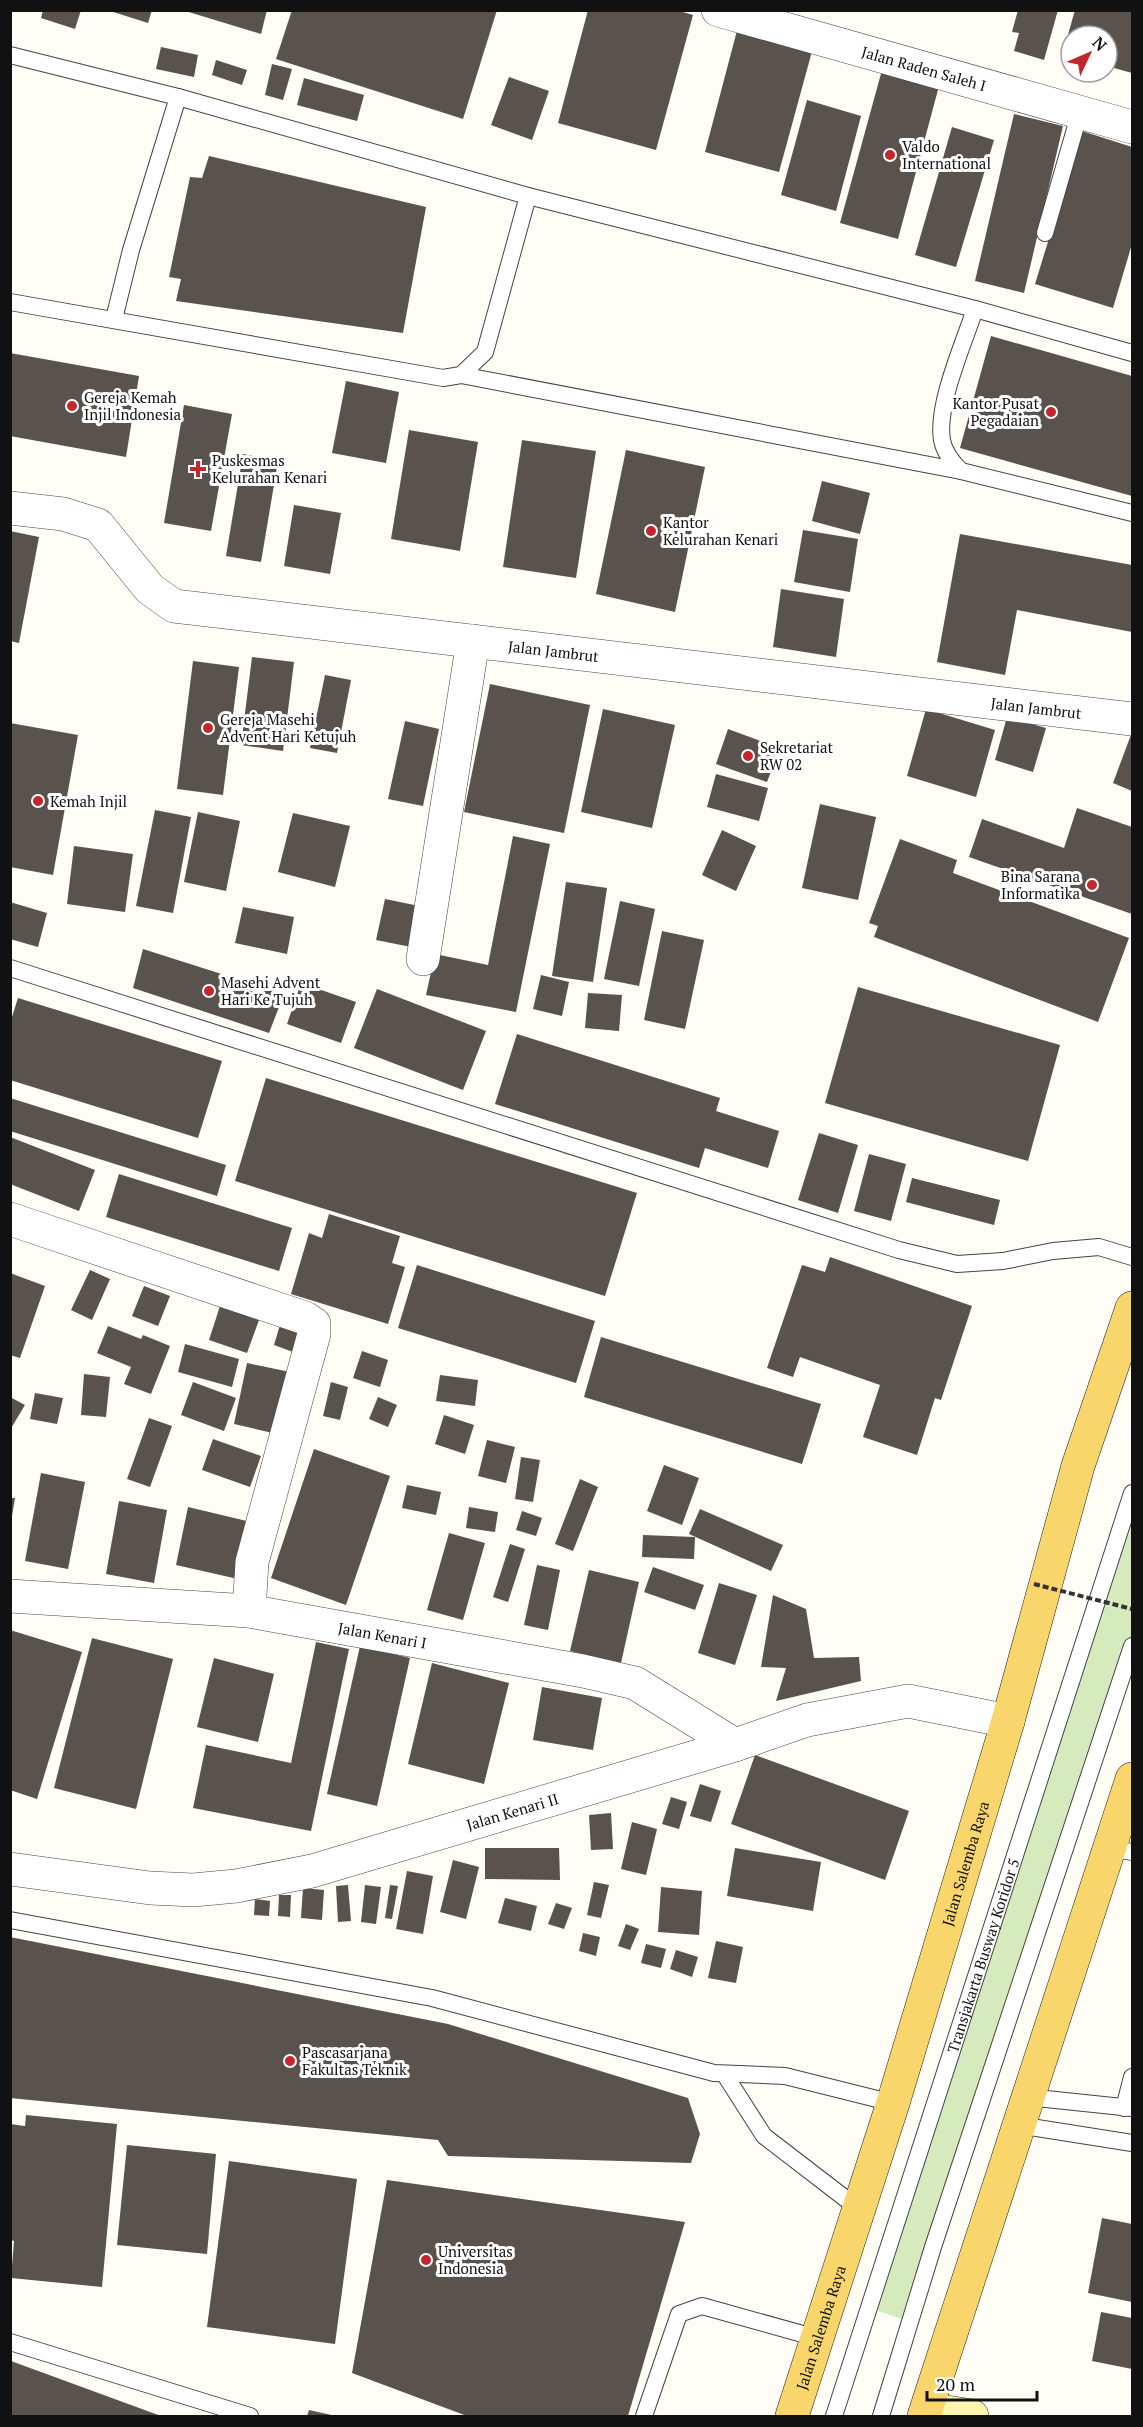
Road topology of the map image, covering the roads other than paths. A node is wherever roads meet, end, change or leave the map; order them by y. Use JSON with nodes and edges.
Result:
{"nodes":[{"id":1,"x":718,"y":10,"type":"edge"},
{"id":2,"x":10,"y":55,"type":"edge"},
{"id":3,"x":178,"y":97,"type":"junction"},
{"id":4,"x":1080,"y":112,"type":"junction"},
{"id":5,"x":1132,"y":127,"type":"edge"},
{"id":6,"x":528,"y":196,"type":"junction"},
{"id":7,"x":1045,"y":233,"type":"dead end"},
{"id":8,"x":10,"y":302,"type":"edge"},
{"id":9,"x":975,"y":309,"type":"junction"},
{"id":10,"x":114,"y":319,"type":"junction"},
{"id":11,"x":1132,"y":352,"type":"edge"},
{"id":12,"x":461,"y":375,"type":"junction"},
{"id":13,"x":961,"y":471,"type":"junction"},
{"id":14,"x":10,"y":508,"type":"edge"},
{"id":15,"x":1132,"y":513,"type":"edge"},
{"id":16,"x":473,"y":641,"type":"junction"},
{"id":17,"x":1132,"y":719,"type":"edge"},
{"id":18,"x":423,"y":959,"type":"dead end"},
{"id":19,"x":10,"y":968,"type":"edge"},
{"id":20,"x":10,"y":1220,"type":"edge"},
{"id":21,"x":1132,"y":1257,"type":"edge"},
{"id":22,"x":1132,"y":1308,"type":"edge"},
{"id":23,"x":1132,"y":1493,"type":"edge"},
{"id":24,"x":10,"y":1596,"type":"edge"},
{"id":25,"x":249,"y":1611,"type":"junction"},
{"id":26,"x":1132,"y":1646,"type":"edge"},
{"id":27,"x":1008,"y":1721,"type":"junction"},
{"id":28,"x":735,"y":1745,"type":"junction"},
{"id":29,"x":1132,"y":1779,"type":"edge"},
{"id":30,"x":1121,"y":1850,"type":"edge"},
{"id":31,"x":10,"y":1869,"type":"edge"},
{"id":32,"x":10,"y":1920,"type":"edge"},
{"id":33,"x":725,"y":2075,"type":"junction"},
{"id":34,"x":1132,"y":2077,"type":"edge"},
{"id":35,"x":893,"y":2103,"type":"junction"},
{"id":36,"x":1128,"y":2108,"type":"edge"},
{"id":37,"x":1022,"y":2111,"type":"junction"},
{"id":38,"x":1132,"y":2143,"type":"edge"},
{"id":39,"x":859,"y":2209,"type":"junction"},
{"id":40,"x":817,"y":2338,"type":"junction"},
{"id":41,"x":10,"y":2342,"type":"edge"},
{"id":42,"x":926,"y":2413,"type":"edge"},
{"id":43,"x":250,"y":2416,"type":"edge"},
{"id":44,"x":644,"y":2416,"type":"edge"},
{"id":45,"x":792,"y":2416,"type":"edge"},
{"id":46,"x":834,"y":2416,"type":"edge"},
{"id":47,"x":881,"y":2416,"type":"edge"},
{"id":48,"x":972,"y":2416,"type":"edge"}],
"edges":[{"from":1,"to":4,"type":"street","name":"Jalan Raden Saleh I"},
{"from":2,"to":3,"type":"lane"},
{"from":3,"to":6,"type":"lane"},
{"from":3,"to":10,"type":"lane"},
{"from":4,"to":5,"type":"street","name":"Jalan Raden Saleh I"},
{"from":4,"to":7,"type":"lane"},
{"from":6,"to":9,"type":"lane"},
{"from":6,"to":12,"type":"lane"},
{"from":8,"to":10,"type":"lane"},
{"from":9,"to":11,"type":"lane"},
{"from":9,"to":13,"type":"lane"},
{"from":10,"to":12,"type":"lane"},
{"from":12,"to":13,"type":"lane"},
{"from":13,"to":15,"type":"lane"},
{"from":14,"to":16,"type":"street","name":"Jalan Jambrut"},
{"from":16,"to":17,"type":"street","name":"Jalan Jambrut"},
{"from":16,"to":18,"type":"street"},
{"from":19,"to":21,"type":"lane"},
{"from":20,"to":25,"type":"street"},
{"from":22,"to":27,"type":"main road","name":"Jalan Salemba Raya"},
{"from":23,"to":46,"type":"lane","name":"Transjakarta Busway Koridor 5"},
{"from":24,"to":25,"type":"street","name":"Jalan Kenari I"},
{"from":25,"to":28,"type":"street","name":"Jalan Kenari I"},
{"from":26,"to":47,"type":"lane"},
{"from":27,"to":28,"type":"street","name":"Jalan Kenari II"},
{"from":27,"to":35,"type":"main road","name":"Jalan Salemba Raya"},
{"from":28,"to":31,"type":"street","name":"Jalan Kenari II"},
{"from":29,"to":30,"type":"main road"},
{"from":30,"to":37,"type":"main road"},
{"from":32,"to":33,"type":"lane"},
{"from":33,"to":35,"type":"lane"},
{"from":33,"to":39,"type":"lane"},
{"from":34,"to":36,"type":"lane"},
{"from":35,"to":39,"type":"main road","name":"Jalan Salemba Raya"},
{"from":36,"to":37,"type":"lane"},
{"from":37,"to":38,"type":"lane"},
{"from":37,"to":42,"type":"main road"},
{"from":39,"to":40,"type":"main road","name":"Jalan Salemba Raya"},
{"from":40,"to":44,"type":"lane"},
{"from":40,"to":45,"type":"main road","name":"Jalan Salemba Raya"},
{"from":41,"to":43,"type":"lane"},
{"from":42,"to":48,"type":"main road"}]}
